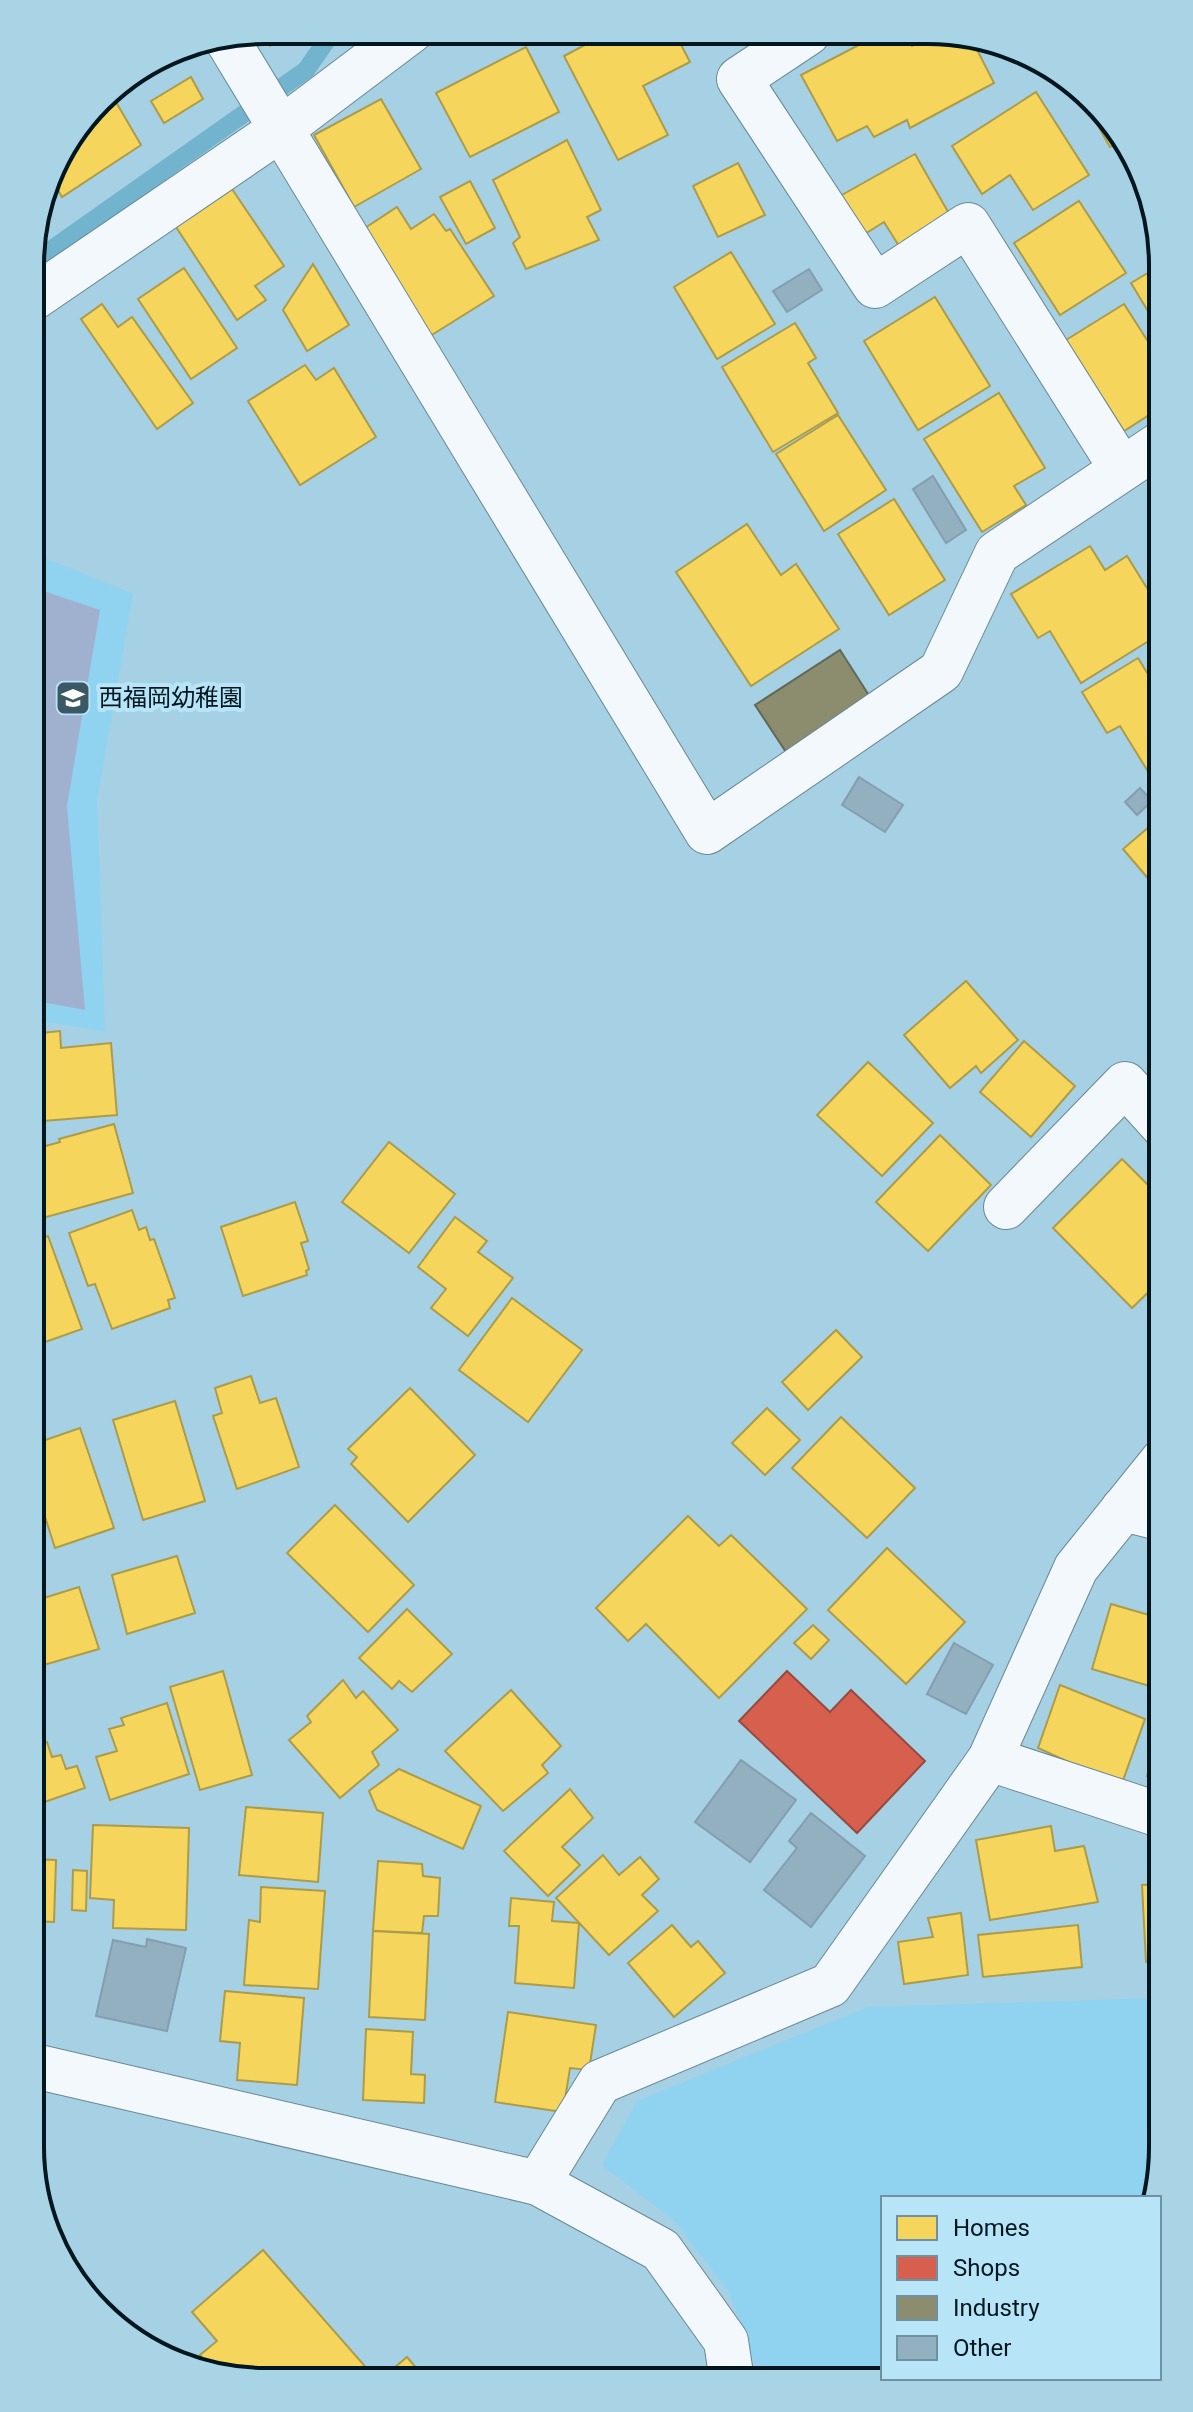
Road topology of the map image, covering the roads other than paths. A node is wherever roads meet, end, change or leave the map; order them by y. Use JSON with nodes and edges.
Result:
{"nodes":[{"id":1,"x":394,"y":44,"type":"edge"},
{"id":2,"x":792,"y":44,"type":"edge"},
{"id":3,"x":231,"y":47,"type":"edge"},
{"id":4,"x":281,"y":129,"type":"junction"},
{"id":5,"x":44,"y":291,"type":"edge"},
{"id":6,"x":1149,"y":451,"type":"edge"},
{"id":7,"x":1121,"y":468,"type":"junction"},
{"id":8,"x":1149,"y":1111,"type":"edge"},
{"id":9,"x":1006,"y":1207,"type":"dead end"},
{"id":10,"x":1143,"y":1514,"type":"edge"},
{"id":11,"x":990,"y":1759,"type":"junction"},
{"id":12,"x":1149,"y":1811,"type":"edge"},
{"id":13,"x":44,"y":2068,"type":"edge"},
{"id":14,"x":538,"y":2183,"type":"junction"},
{"id":15,"x":730,"y":2368,"type":"edge"}],
"edges":[{"from":1,"to":4,"type":"street"},
{"from":2,"to":7,"type":"street"},
{"from":3,"to":4,"type":"street"},
{"from":4,"to":5,"type":"street"},
{"from":4,"to":7,"type":"street"},
{"from":6,"to":7,"type":"street"},
{"from":8,"to":9,"type":"street"},
{"from":10,"to":11,"type":"street"},
{"from":11,"to":12,"type":"street"},
{"from":11,"to":14,"type":"street"},
{"from":13,"to":14,"type":"street"},
{"from":14,"to":15,"type":"street"}]}
